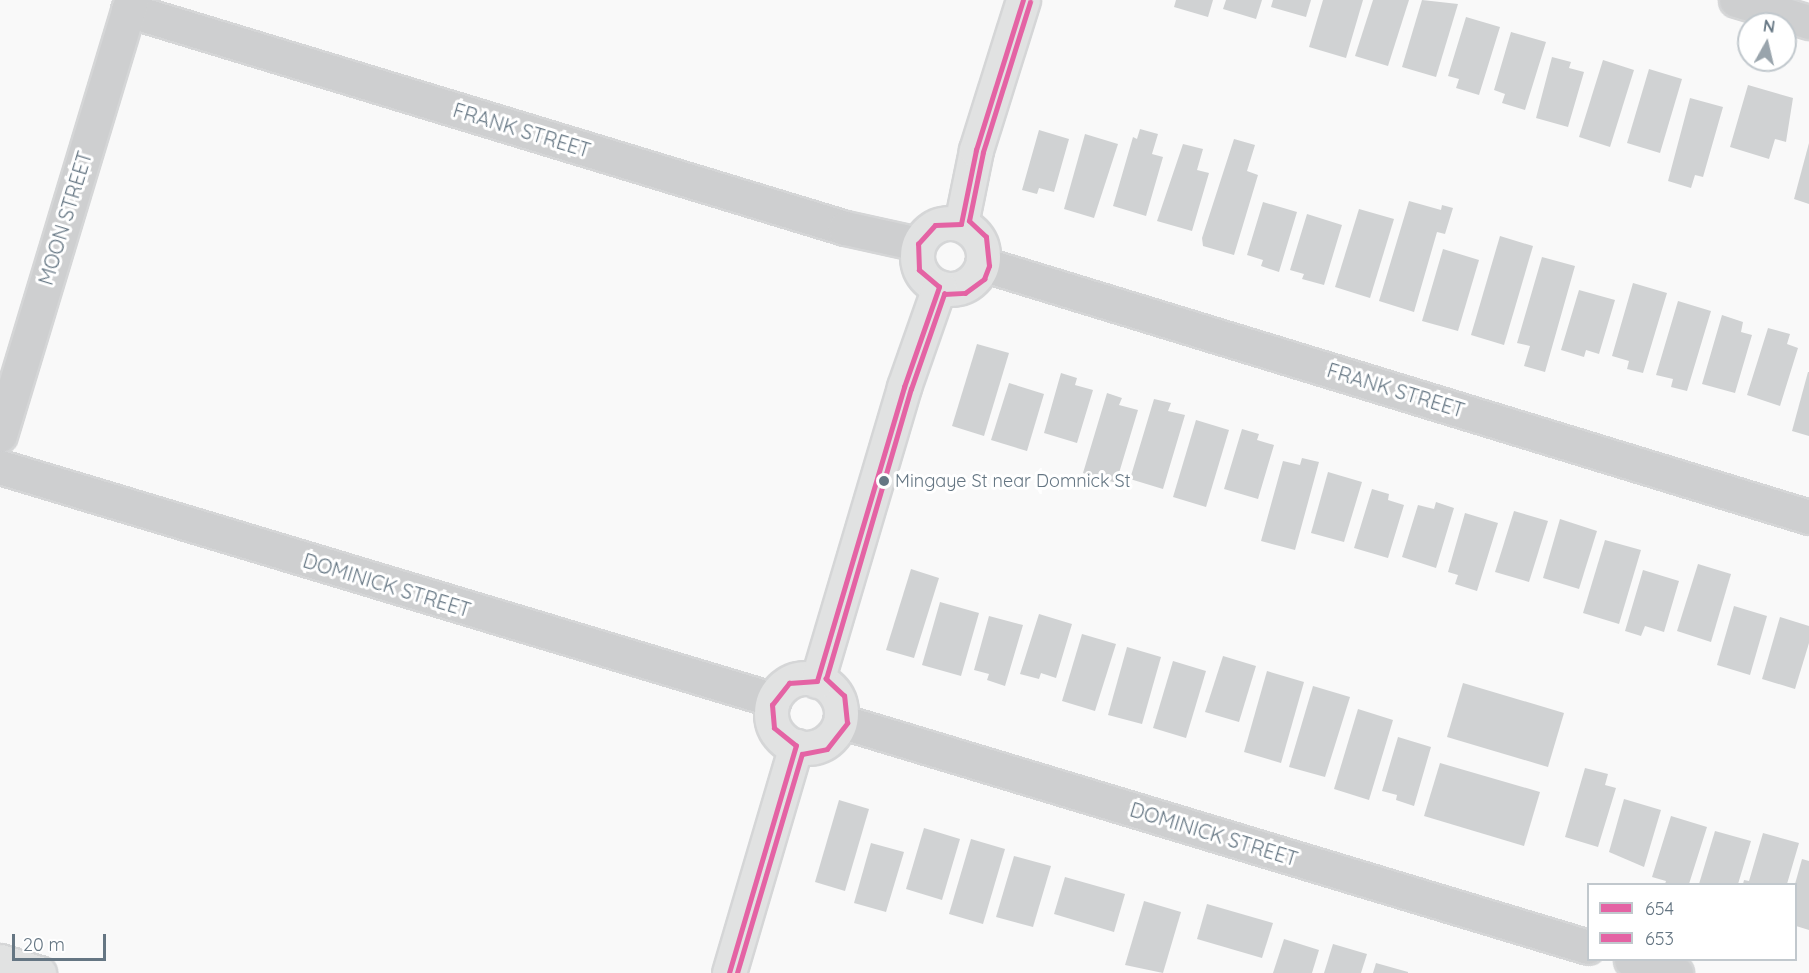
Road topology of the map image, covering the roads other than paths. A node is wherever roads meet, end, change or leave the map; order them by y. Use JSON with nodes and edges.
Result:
{"nodes":[{"id":1,"x":1023,"y":0,"type":"edge"},
{"id":2,"x":1736,"y":0,"type":"edge"},
{"id":3,"x":130,"y":5,"type":"edge"},
{"id":4,"x":1809,"y":22,"type":"edge"},
{"id":5,"x":961,"y":224,"type":"junction"},
{"id":6,"x":918,"y":244,"type":"junction"},
{"id":7,"x":982,"y":264,"type":"junction"},
{"id":8,"x":939,"y":287,"type":"junction"},
{"id":9,"x":0,"y":435,"type":"edge"},
{"id":10,"x":0,"y":468,"type":"edge"},
{"id":11,"x":1809,"y":517,"type":"edge"},
{"id":12,"x":816,"y":681,"type":"junction"},
{"id":13,"x":774,"y":700,"type":"junction"},
{"id":14,"x":840,"y":721,"type":"junction"},
{"id":15,"x":796,"y":746,"type":"junction"},
{"id":16,"x":1587,"y":946,"type":"edge"},
{"id":17,"x":0,"y":961,"type":"edge"},
{"id":18,"x":1634,"y":961,"type":"edge"},
{"id":19,"x":39,"y":973,"type":"edge"},
{"id":20,"x":729,"y":973,"type":"edge"},
{"id":21,"x":1676,"y":973,"type":"edge"}],
"edges":[{"from":1,"to":5,"type":"street"},
{"from":2,"to":4,"type":"street"},
{"from":3,"to":6,"type":"street","name":"FRANK STREET"},
{"from":3,"to":9,"type":"street","name":"MOON STREET"},
{"from":5,"to":6,"type":"street"},
{"from":5,"to":7,"type":"street"},
{"from":6,"to":8,"type":"street"},
{"from":7,"to":8,"type":"street"},
{"from":7,"to":11,"type":"street","name":"FRANK STREET"},
{"from":8,"to":12,"type":"street"},
{"from":10,"to":13,"type":"street","name":"DOMINICK STREET"},
{"from":12,"to":13,"type":"street"},
{"from":12,"to":14,"type":"street"},
{"from":13,"to":15,"type":"street"},
{"from":14,"to":15,"type":"street"},
{"from":14,"to":16,"type":"street","name":"DOMINICK STREET"},
{"from":15,"to":20,"type":"street"},
{"from":17,"to":19,"type":"street"},
{"from":18,"to":21,"type":"street"}]}
